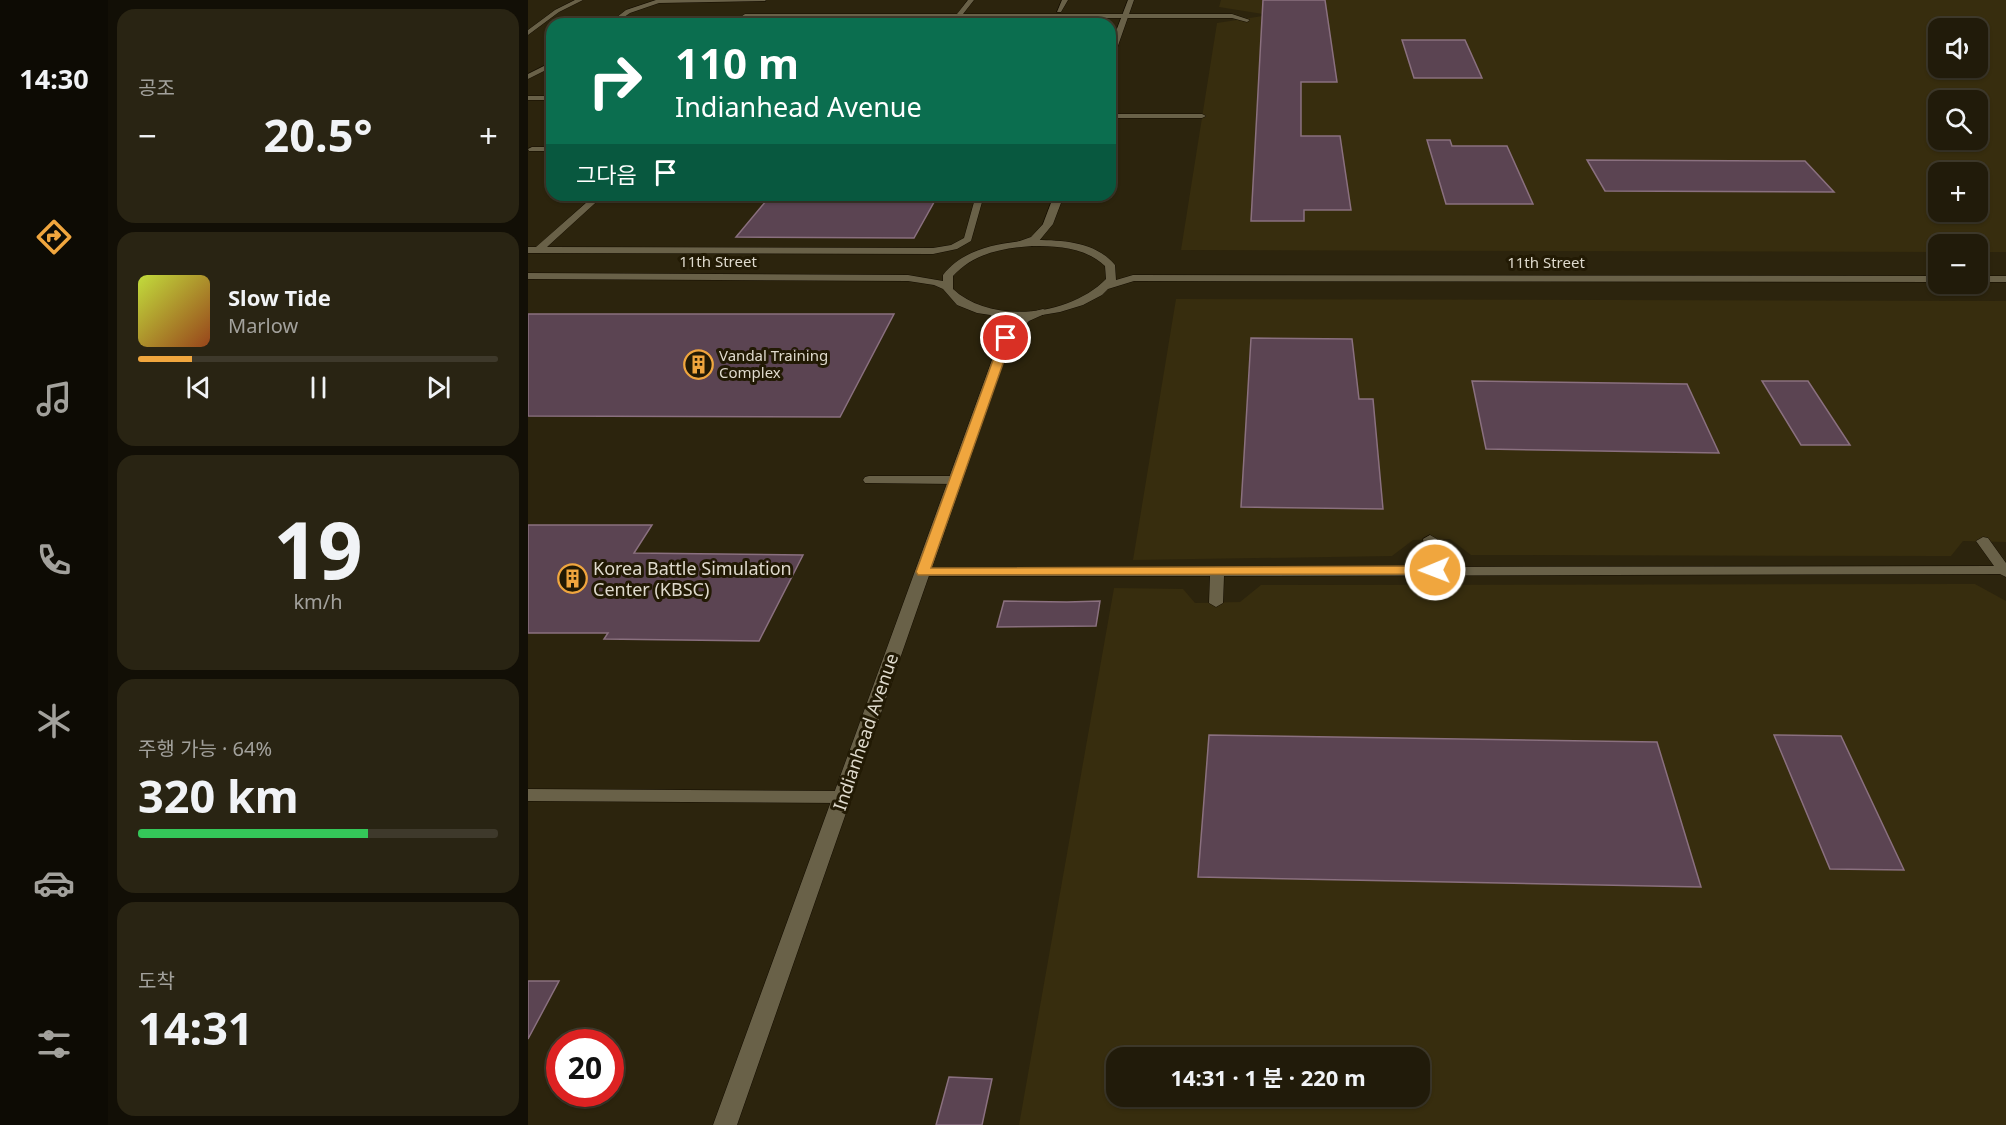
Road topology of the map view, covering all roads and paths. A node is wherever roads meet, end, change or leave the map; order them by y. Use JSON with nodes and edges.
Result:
{"nodes":[{"id":1,"x":580,"y":0,"type":"edge"},
{"id":2,"x":971,"y":0,"type":"edge"},
{"id":3,"x":1065,"y":0,"type":"edge"},
{"id":4,"x":1131,"y":0,"type":"edge"},
{"id":5,"x":660,"y":1,"type":"edge"},
{"id":6,"x":764,"y":1,"type":"edge"},
{"id":7,"x":1247,"y":10,"type":"dead end"},
{"id":8,"x":1058,"y":14,"type":"junction"},
{"id":9,"x":959,"y":16,"type":"junction"},
{"id":10,"x":1125,"y":16,"type":"junction"},
{"id":11,"x":1233,"y":16,"type":"junction"},
{"id":12,"x":548,"y":18,"type":"edge"},
{"id":13,"x":616,"y":18,"type":"edge"},
{"id":14,"x":1056,"y":18,"type":"edge"},
{"id":15,"x":546,"y":19,"type":"edge"},
{"id":16,"x":1247,"y":20,"type":"dead end"},
{"id":17,"x":528,"y":33,"type":"edge"},
{"id":18,"x":1116,"y":41,"type":"edge"},
{"id":19,"x":546,"y":67,"type":"edge"},
{"id":20,"x":528,"y":77,"type":"edge"},
{"id":21,"x":528,"y":98,"type":"edge"},
{"id":22,"x":546,"y":98,"type":"edge"},
{"id":23,"x":1116,"y":116,"type":"edge"},
{"id":24,"x":1202,"y":116,"type":"dead end"},
{"id":25,"x":532,"y":149,"type":"dead end"},
{"id":26,"x":546,"y":149,"type":"edge"},
{"id":27,"x":593,"y":201,"type":"edge"},
{"id":28,"x":978,"y":201,"type":"edge"},
{"id":29,"x":1057,"y":201,"type":"edge"},
{"id":30,"x":1048,"y":224,"type":"junction"},
{"id":31,"x":1021,"y":244,"type":"junction"},
{"id":32,"x":1066,"y":245,"type":"junction"},
{"id":33,"x":533,"y":250,"type":"edge"},
{"id":34,"x":528,"y":259,"type":"edge"},
{"id":35,"x":956,"y":267,"type":"junction"},
{"id":36,"x":1112,"y":268,"type":"junction"},
{"id":37,"x":528,"y":276,"type":"edge"},
{"id":38,"x":909,"y":278,"type":"junction"},
{"id":39,"x":1153,"y":278,"type":"junction"},
{"id":40,"x":1928,"y":279,"type":"edge"},
{"id":41,"x":1988,"y":279,"type":"edge"},
{"id":42,"x":2006,"y":279,"type":"edge"},
{"id":43,"x":1107,"y":286,"type":"junction"},
{"id":44,"x":946,"y":287,"type":"junction"},
{"id":45,"x":993,"y":312,"type":"junction"},
{"id":46,"x":1043,"y":312,"type":"junction"},
{"id":47,"x":1006,"y":338,"type":"junction"},
{"id":48,"x":869,"y":480,"type":"dead end"},
{"id":49,"x":955,"y":480,"type":"junction"},
{"id":50,"x":1430,"y":539,"type":"dead end"},
{"id":51,"x":1983,"y":541,"type":"dead end"},
{"id":52,"x":1435,"y":570,"type":"junction"},
{"id":53,"x":2005,"y":571,"type":"edge"},
{"id":54,"x":923,"y":572,"type":"junction"},
{"id":55,"x":1217,"y":573,"type":"junction"},
{"id":56,"x":1216,"y":603,"type":"dead end"},
{"id":57,"x":528,"y":795,"type":"edge"},
{"id":58,"x":844,"y":797,"type":"junction"},
{"id":59,"x":725,"y":1125,"type":"edge"}],
"edges":[{"from":1,"to":12,"type":"lane"},
{"from":2,"to":9,"type":"lane"},
{"from":3,"to":8,"type":"lane"},
{"from":4,"to":10,"type":"main road"},
{"from":5,"to":6,"type":"lane"},
{"from":5,"to":13,"type":"lane"},
{"from":6,"to":9,"type":"lane"},
{"from":7,"to":11,"type":"lane"},
{"from":8,"to":9,"type":"lane"},
{"from":8,"to":10,"type":"lane"},
{"from":8,"to":14,"type":"lane"},
{"from":10,"to":11,"type":"lane"},
{"from":10,"to":18,"type":"main road"},
{"from":11,"to":16,"type":"lane"},
{"from":15,"to":17,"type":"lane"},
{"from":19,"to":20,"type":"lane"},
{"from":21,"to":22,"type":"lane"},
{"from":23,"to":24,"type":"lane"},
{"from":25,"to":26,"type":"lane"},
{"from":27,"to":33,"type":"lane"},
{"from":28,"to":33,"type":"lane"},
{"from":29,"to":30,"type":"main road"},
{"from":30,"to":31,"type":"main road"},
{"from":30,"to":32,"type":"main road"},
{"from":31,"to":32,"type":"main road"},
{"from":31,"to":35,"type":"main road"},
{"from":32,"to":36,"type":"main road"},
{"from":33,"to":34,"type":"lane"},
{"from":35,"to":38,"type":"main road"},
{"from":35,"to":44,"type":"main road"},
{"from":36,"to":39,"type":"main road"},
{"from":36,"to":43,"type":"main road"},
{"from":37,"to":38,"type":"main road","name":"11th Street"},
{"from":38,"to":44,"type":"main road"},
{"from":39,"to":40,"type":"main road","name":"11th Street"},
{"from":39,"to":43,"type":"main road"},
{"from":41,"to":42,"type":"main road"},
{"from":43,"to":46,"type":"main road"},
{"from":44,"to":45,"type":"main road"},
{"from":45,"to":46,"type":"main road"},
{"from":45,"to":47,"type":"main road"},
{"from":46,"to":47,"type":"main road"},
{"from":47,"to":49,"type":"main road","name":"Indianhead Avenue"},
{"from":48,"to":49,"type":"lane"},
{"from":49,"to":54,"type":"main road","name":"Indianhead Avenue"},
{"from":50,"to":52,"type":"lane"},
{"from":51,"to":53,"type":"lane"},
{"from":52,"to":53,"type":"lane"},
{"from":52,"to":55,"type":"lane"},
{"from":54,"to":55,"type":"lane"},
{"from":54,"to":58,"type":"main road","name":"Indianhead Avenue"},
{"from":55,"to":56,"type":"lane"},
{"from":57,"to":58,"type":"lane"},
{"from":58,"to":59,"type":"main road","name":"Indianhead Avenue"}]}
